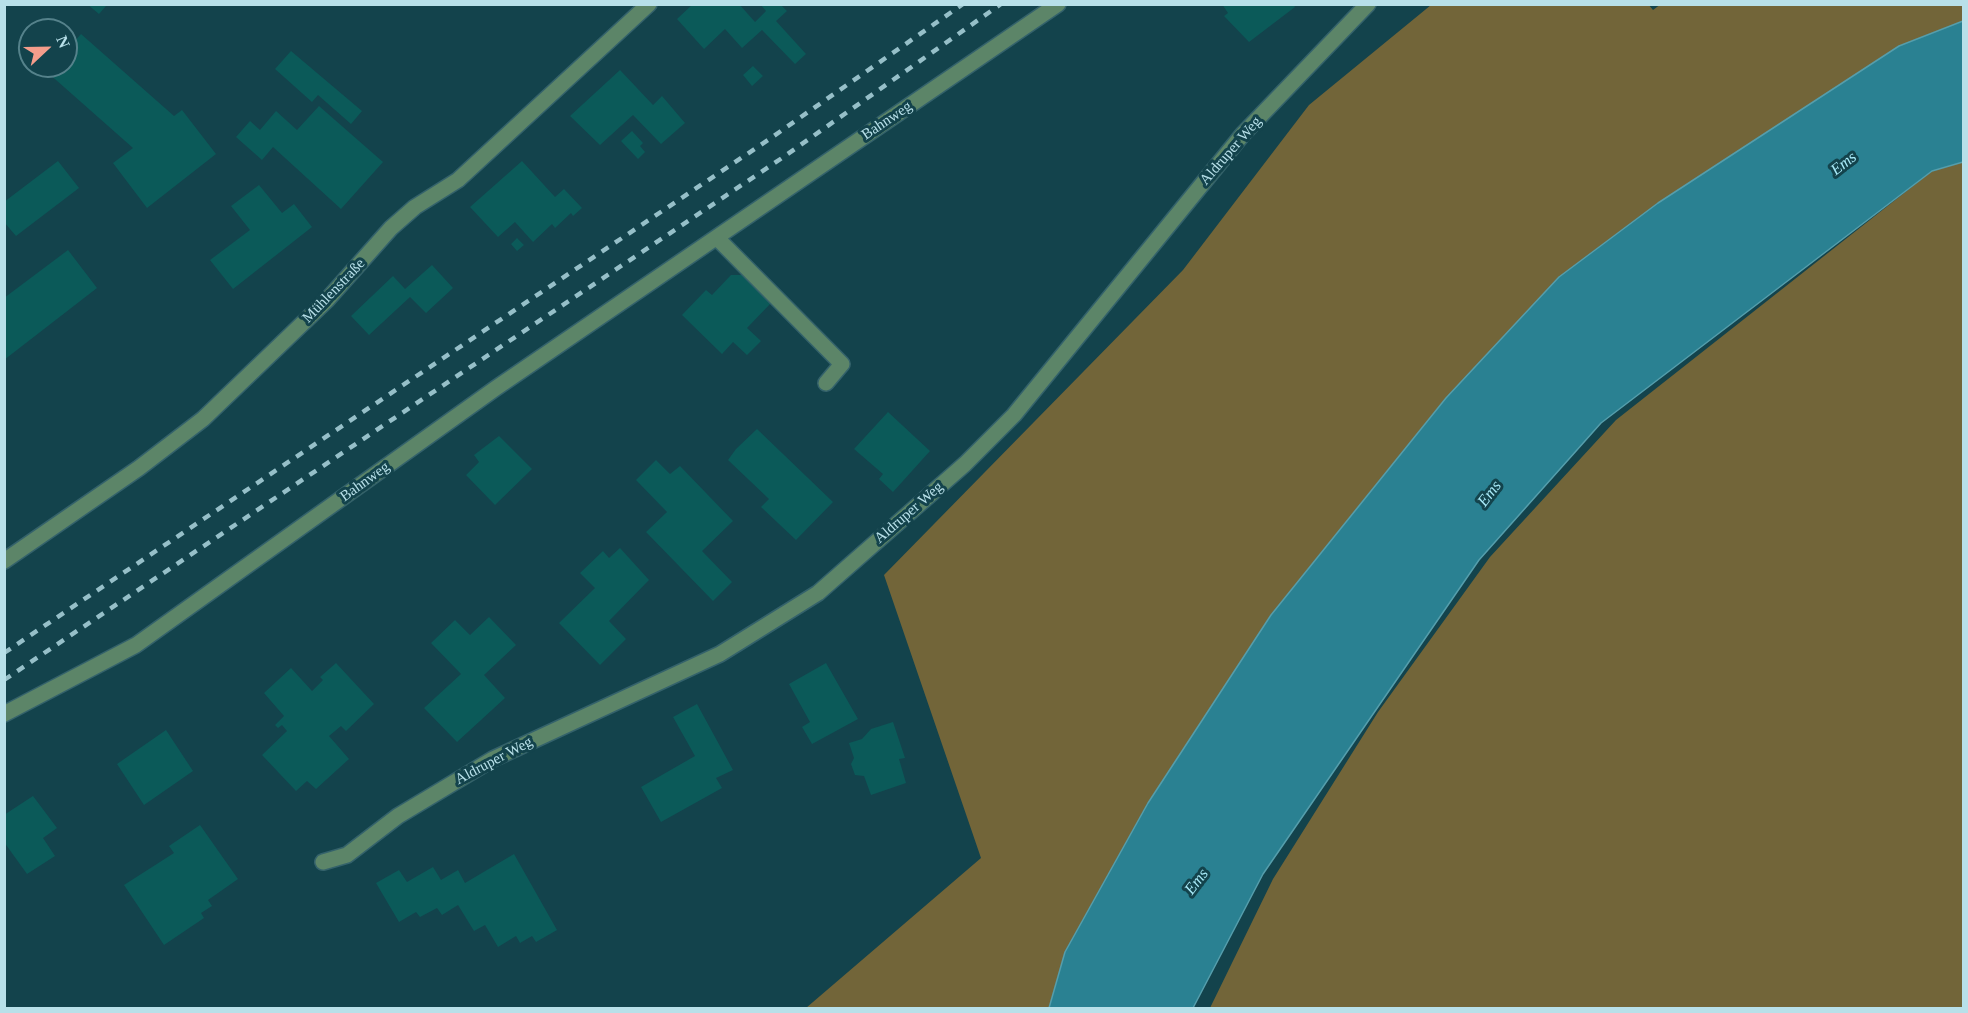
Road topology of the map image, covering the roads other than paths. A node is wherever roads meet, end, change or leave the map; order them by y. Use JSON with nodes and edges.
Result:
{"nodes":[{"id":1,"x":649,"y":4,"type":"edge"},
{"id":2,"x":1058,"y":4,"type":"edge"},
{"id":3,"x":1368,"y":4,"type":"edge"},
{"id":4,"x":717,"y":238,"type":"junction"},
{"id":5,"x":826,"y":383,"type":"dead end"},
{"id":6,"x":4,"y":561,"type":"edge"},
{"id":7,"x":4,"y":714,"type":"edge"},
{"id":8,"x":323,"y":862,"type":"dead end"}],
"edges":[{"from":1,"to":6,"type":"street","name":"Mühlenstraße"},
{"from":2,"to":4,"type":"street","name":"Bahnweg"},
{"from":3,"to":8,"type":"street","name":"Aldruper Weg"},
{"from":4,"to":5,"type":"street"},
{"from":4,"to":7,"type":"street","name":"Bahnweg"}]}
